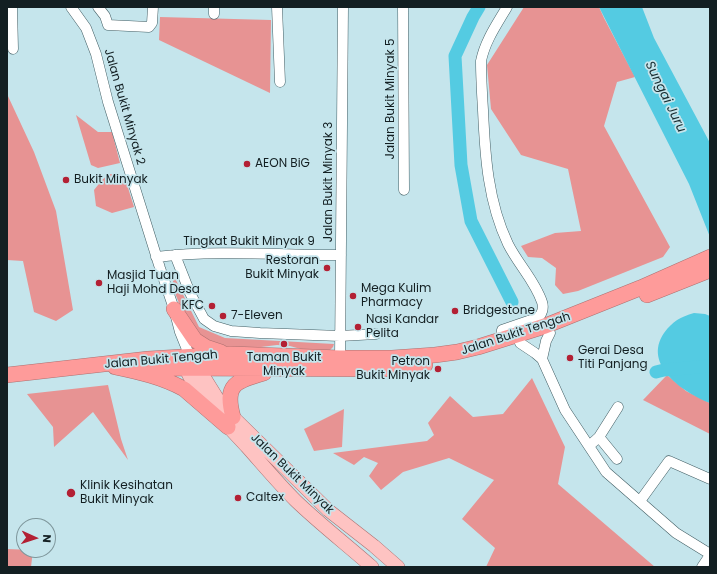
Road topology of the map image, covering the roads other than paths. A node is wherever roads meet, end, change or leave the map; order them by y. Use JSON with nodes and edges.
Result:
{"nodes":[{"id":1,"x":12,"y":7,"type":"edge"},
{"id":2,"x":71,"y":7,"type":"edge"},
{"id":3,"x":98,"y":7,"type":"edge"},
{"id":4,"x":153,"y":7,"type":"edge"},
{"id":5,"x":277,"y":7,"type":"edge"},
{"id":6,"x":343,"y":7,"type":"edge"},
{"id":7,"x":403,"y":7,"type":"edge"},
{"id":8,"x":508,"y":7,"type":"edge"},
{"id":9,"x":13,"y":49,"type":"dead end"},
{"id":10,"x":280,"y":82,"type":"dead end"},
{"id":11,"x":404,"y":190,"type":"dead end"},
{"id":12,"x":174,"y":255,"type":"junction"},
{"id":13,"x":341,"y":255,"type":"junction"},
{"id":14,"x":156,"y":257,"type":"junction"},
{"id":15,"x":710,"y":261,"type":"edge"},
{"id":16,"x":174,"y":309,"type":"junction"},
{"id":17,"x":550,"y":333,"type":"junction"},
{"id":18,"x":376,"y":334,"type":"dead end"},
{"id":19,"x":340,"y":336,"type":"junction"},
{"id":20,"x":503,"y":339,"type":"junction"},
{"id":21,"x":520,"y":343,"type":"junction"},
{"id":22,"x":230,"y":354,"type":"junction"},
{"id":23,"x":340,"y":358,"type":"junction"},
{"id":24,"x":542,"y":360,"type":"junction"},
{"id":25,"x":189,"y":363,"type":"junction"},
{"id":26,"x":98,"y":364,"type":"junction"},
{"id":27,"x":280,"y":367,"type":"junction"},
{"id":28,"x":7,"y":375,"type":"edge"},
{"id":29,"x":618,"y":407,"type":"dead end"},
{"id":30,"x":230,"y":422,"type":"junction"},
{"id":31,"x":599,"y":438,"type":"junction"},
{"id":32,"x":589,"y":446,"type":"junction"},
{"id":33,"x":617,"y":459,"type":"dead end"},
{"id":34,"x":710,"y":479,"type":"edge"},
{"id":35,"x":640,"y":501,"type":"junction"},
{"id":36,"x":710,"y":555,"type":"edge"},
{"id":37,"x":367,"y":566,"type":"edge"},
{"id":38,"x":398,"y":567,"type":"edge"},
{"id":39,"x":702,"y":567,"type":"edge"}],
"edges":[{"from":1,"to":9,"type":"street"},
{"from":2,"to":14,"type":"street","name":"Jalan Bukit Minyak 2"},
{"from":3,"to":4,"type":"street"},
{"from":5,"to":10,"type":"street"},
{"from":6,"to":13,"type":"street","name":"Jalan Bukit Minyak 3"},
{"from":7,"to":11,"type":"street","name":"Jalan Bukit Minyak 5"},
{"from":8,"to":20,"type":"street"},
{"from":12,"to":13,"type":"street","name":"Tingkat Bukit Minyak 9"},
{"from":12,"to":14,"type":"street","name":"Tingkat Bukit Minyak 9"},
{"from":12,"to":19,"type":"street"},
{"from":13,"to":19,"type":"street","name":"Jalan Bukit Minyak 3"},
{"from":14,"to":16,"type":"street","name":"Jalan Bukit Minyak 2"},
{"from":15,"to":17,"type":"highway","name":"Jalan Bukit Tengah"},
{"from":15,"to":20,"type":"highway","name":"Jalan Bukit Tengah"},
{"from":16,"to":22,"type":"highway"},
{"from":16,"to":25,"type":"street","name":"Jalan Bukit Minyak 2"},
{"from":17,"to":21,"type":"highway","name":"Jalan Bukit Tengah"},
{"from":17,"to":24,"type":"street"},
{"from":18,"to":19,"type":"street"},
{"from":19,"to":23,"type":"street","name":"Jalan Bukit Minyak 3"},
{"from":20,"to":23,"type":"highway","name":"Jalan Bukit Tengah"},
{"from":21,"to":24,"type":"street"},
{"from":21,"to":27,"type":"highway","name":"Jalan Bukit Tengah"},
{"from":22,"to":23,"type":"highway","name":"Jalan Bukit Tengah"},
{"from":22,"to":25,"type":"highway","name":"Jalan Bukit Tengah"},
{"from":24,"to":32,"type":"street"},
{"from":25,"to":26,"type":"highway","name":"Jalan Bukit Tengah"},
{"from":25,"to":27,"type":"highway","name":"Jalan Bukit Tengah"},
{"from":25,"to":30,"type":"main road","name":"Jalan Bukit Minyak"},
{"from":26,"to":28,"type":"highway","name":"Jalan Bukit Tengah"},
{"from":26,"to":30,"type":"highway"},
{"from":27,"to":30,"type":"highway"},
{"from":29,"to":31,"type":"street"},
{"from":30,"to":37,"type":"main road","name":"Jalan Bukit Minyak"},
{"from":30,"to":38,"type":"main road","name":"Jalan Bukit Minyak"},
{"from":31,"to":32,"type":"street"},
{"from":31,"to":33,"type":"street"},
{"from":32,"to":35,"type":"street"},
{"from":34,"to":35,"type":"street"},
{"from":35,"to":36,"type":"street"},
{"from":36,"to":39,"type":"street"}]}
